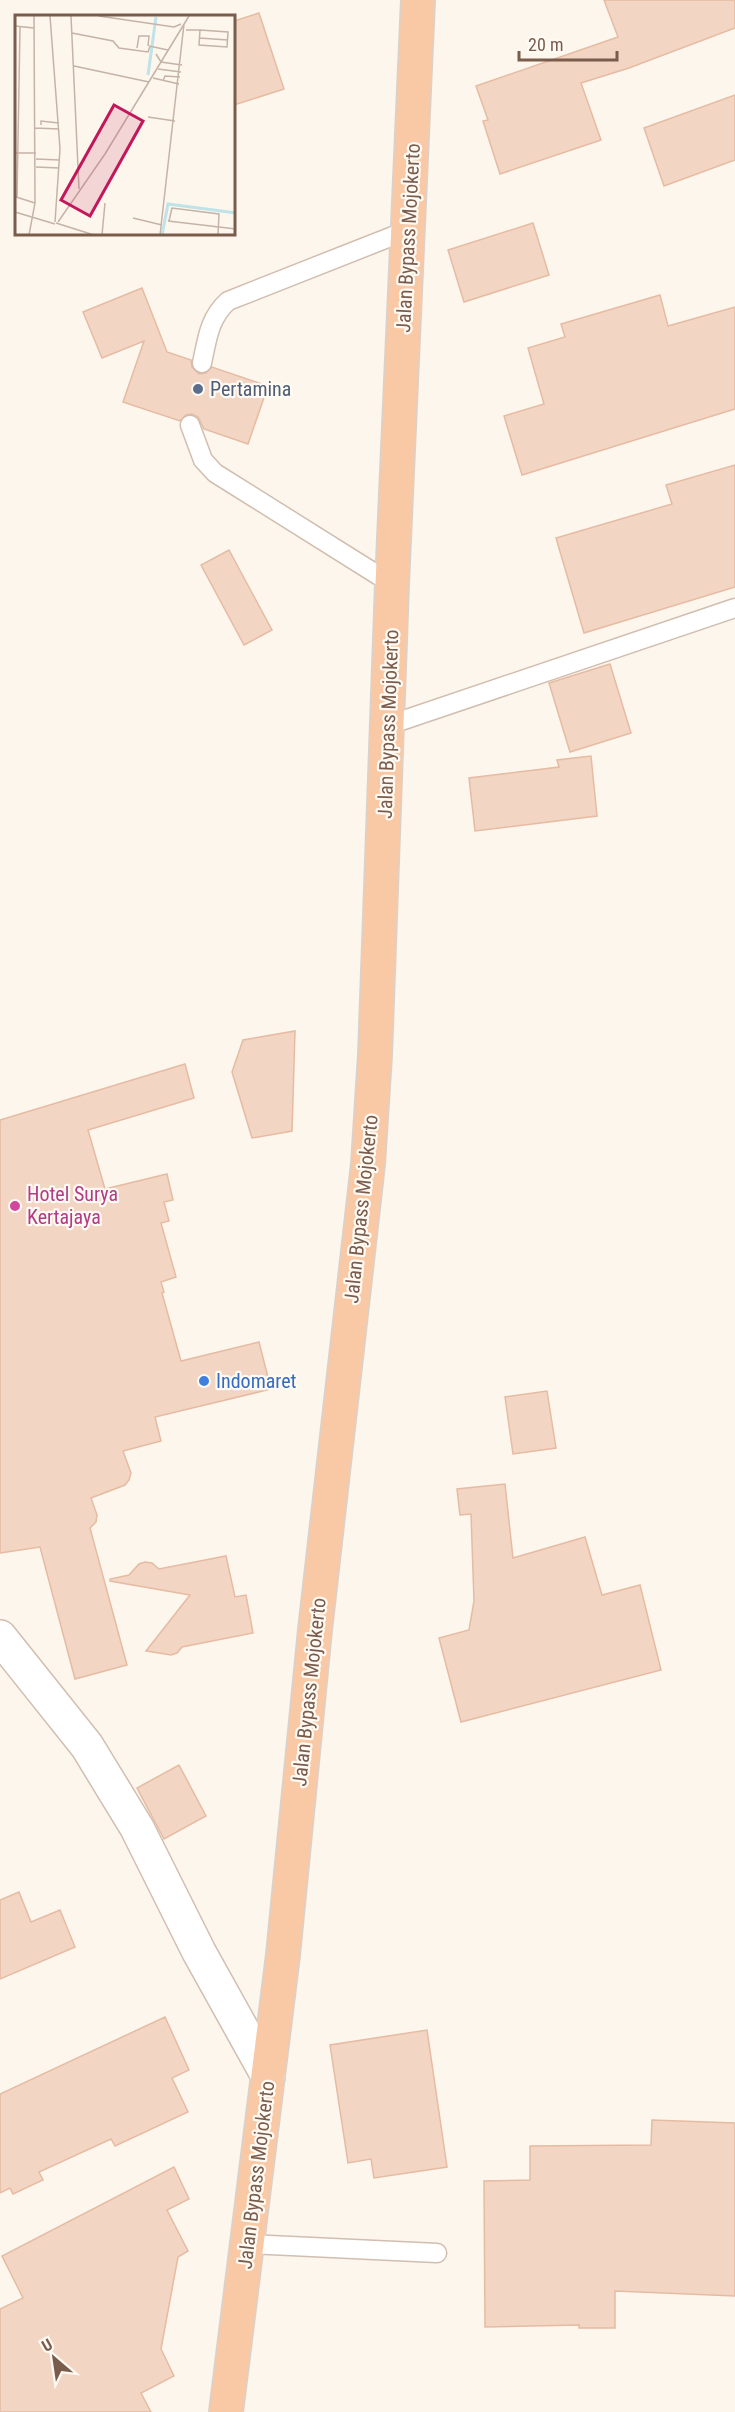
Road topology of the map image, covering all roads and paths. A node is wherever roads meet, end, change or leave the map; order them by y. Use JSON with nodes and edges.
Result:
{"nodes":[{"id":1,"x":423,"y":4,"type":"edge"},
{"id":2,"x":408,"y":230,"type":"junction"},
{"id":3,"x":202,"y":363,"type":"dead end"},
{"id":4,"x":190,"y":425,"type":"dead end"},
{"id":5,"x":392,"y":584,"type":"junction"},
{"id":6,"x":735,"y":608,"type":"edge"},
{"id":7,"x":389,"y":725,"type":"junction"},
{"id":8,"x":0,"y":1637,"type":"edge"},
{"id":9,"x":268,"y":2076,"type":"junction"},
{"id":10,"x":248,"y":2244,"type":"junction"},
{"id":11,"x":436,"y":2253,"type":"dead end"},
{"id":12,"x":226,"y":2412,"type":"edge"}],
"edges":[{"from":1,"to":2,"type":"highway","name":"Jalan Bypass Mojokerto"},
{"from":2,"to":3,"type":"lane"},
{"from":2,"to":5,"type":"highway","name":"Jalan Bypass Mojokerto"},
{"from":4,"to":5,"type":"lane"},
{"from":5,"to":7,"type":"highway","name":"Jalan Bypass Mojokerto"},
{"from":6,"to":7,"type":"lane"},
{"from":7,"to":9,"type":"highway","name":"Jalan Bypass Mojokerto"},
{"from":8,"to":9,"type":"street"},
{"from":9,"to":10,"type":"highway","name":"Jalan Bypass Mojokerto"},
{"from":10,"to":11,"type":"lane"},
{"from":10,"to":12,"type":"highway","name":"Jalan Bypass Mojokerto"}]}
